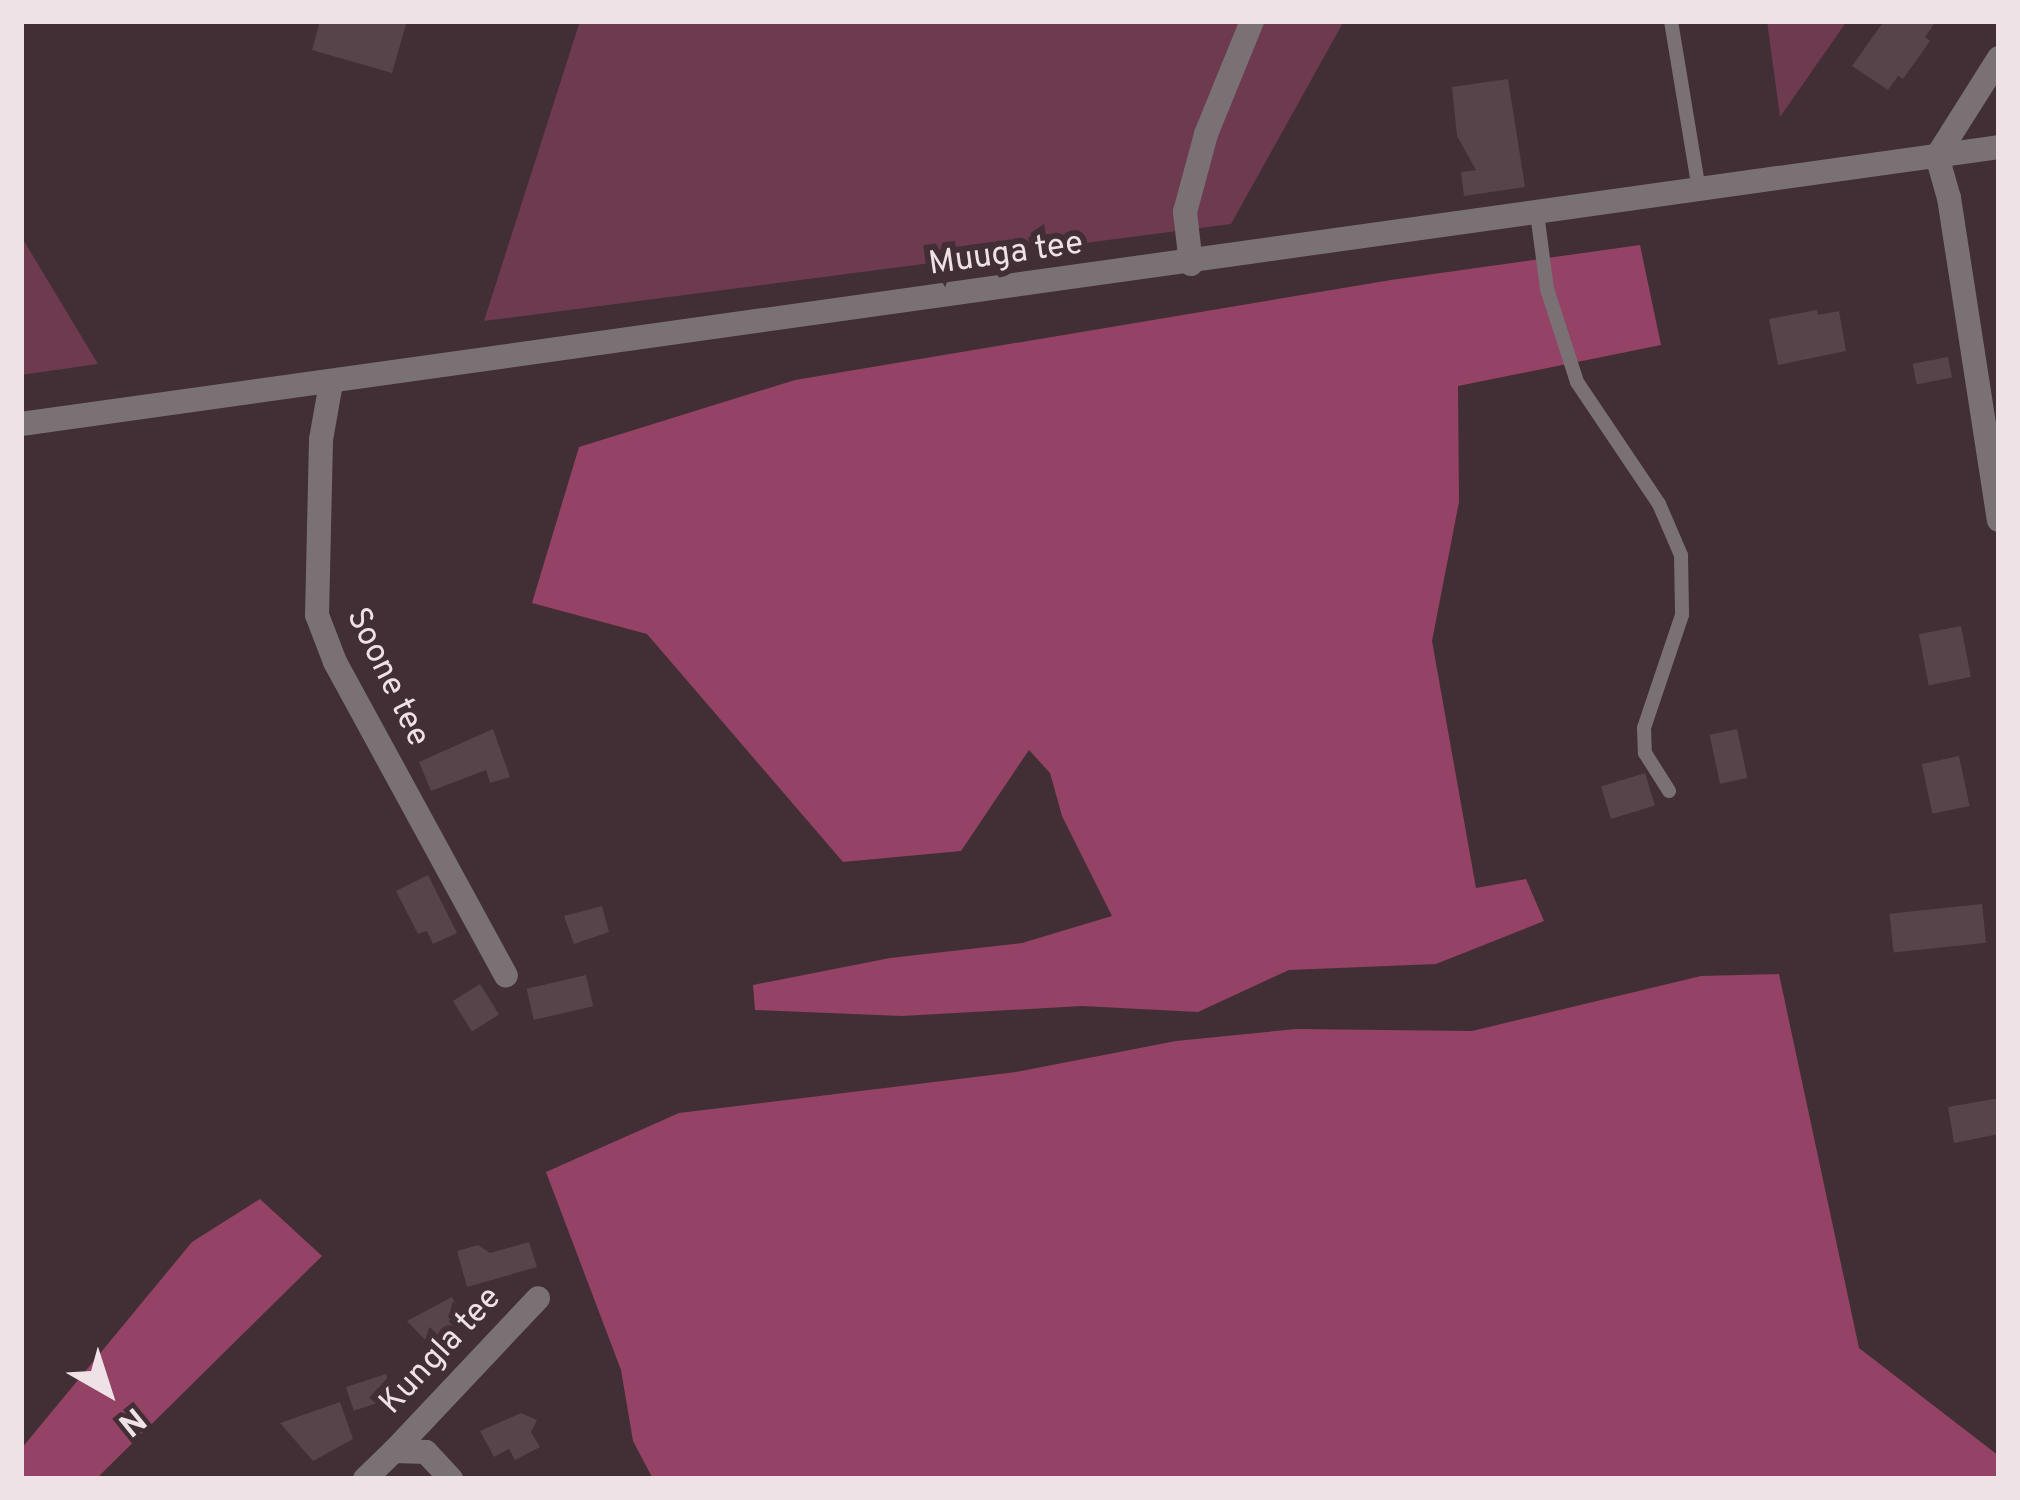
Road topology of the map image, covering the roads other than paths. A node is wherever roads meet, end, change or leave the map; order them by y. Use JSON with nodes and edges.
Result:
{"nodes":[{"id":1,"x":1252,"y":21,"type":"edge"},
{"id":2,"x":1671,"y":21,"type":"edge"},
{"id":3,"x":1999,"y":58,"type":"edge"},
{"id":4,"x":1999,"y":147,"type":"edge"},
{"id":5,"x":1937,"y":156,"type":"junction"},
{"id":6,"x":1699,"y":190,"type":"junction"},
{"id":7,"x":1537,"y":214,"type":"junction"},
{"id":8,"x":1191,"y":264,"type":"junction"},
{"id":9,"x":331,"y":383,"type":"junction"},
{"id":10,"x":21,"y":424,"type":"edge"},
{"id":11,"x":1999,"y":520,"type":"edge"},
{"id":12,"x":1670,"y":791,"type":"dead end"},
{"id":13,"x":506,"y":975,"type":"dead end"},
{"id":14,"x":538,"y":1298,"type":"dead end"},
{"id":15,"x":394,"y":1451,"type":"junction"},
{"id":16,"x":365,"y":1479,"type":"edge"},
{"id":17,"x":451,"y":1479,"type":"edge"}],
"edges":[{"from":1,"to":8,"type":"street"},
{"from":2,"to":6,"type":"lane"},
{"from":3,"to":5,"type":"street"},
{"from":4,"to":5,"type":"street","name":"Muuga tee"},
{"from":5,"to":6,"type":"street","name":"Muuga tee"},
{"from":5,"to":11,"type":"street"},
{"from":6,"to":7,"type":"street","name":"Muuga tee"},
{"from":7,"to":8,"type":"street","name":"Muuga tee"},
{"from":7,"to":12,"type":"lane"},
{"from":8,"to":9,"type":"street","name":"Muuga tee"},
{"from":9,"to":10,"type":"street","name":"Muuga tee"},
{"from":9,"to":13,"type":"street","name":"Soone tee"},
{"from":14,"to":15,"type":"street","name":"Kungla tee"},
{"from":15,"to":16,"type":"street","name":"Kungla tee"},
{"from":15,"to":17,"type":"street","name":"Kungla tee"}]}
